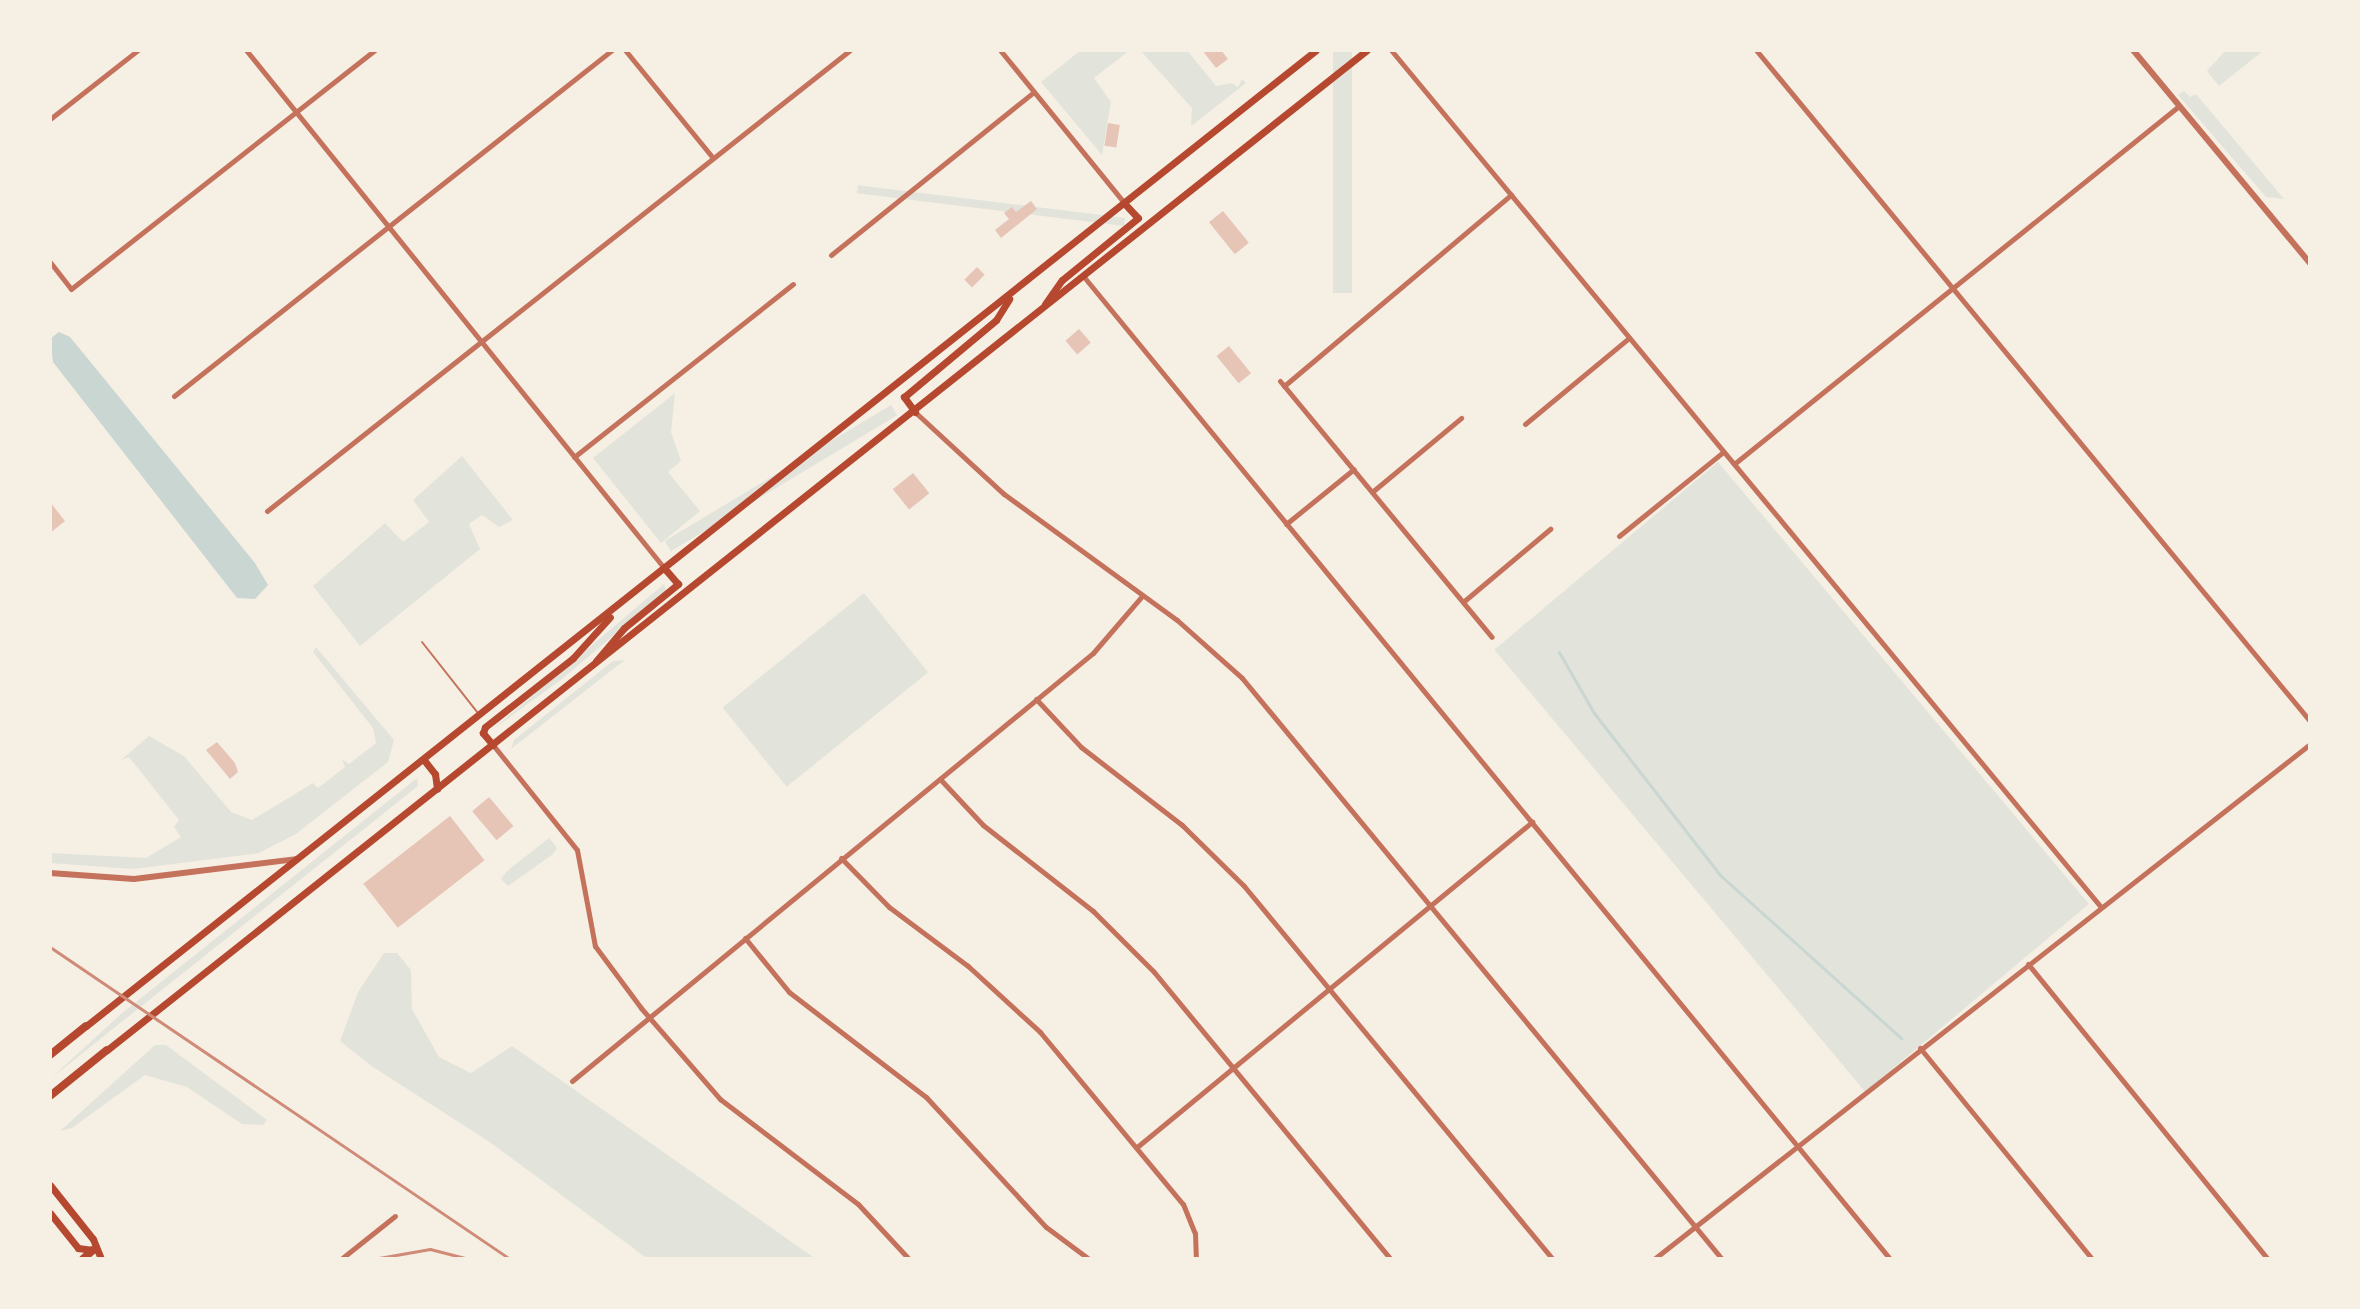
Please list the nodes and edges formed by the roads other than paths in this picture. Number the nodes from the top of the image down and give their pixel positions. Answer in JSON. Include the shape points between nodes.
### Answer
{"nodes":[{"id":1,"x":138,"y":50,"type":"edge"},
{"id":2,"x":246,"y":50,"type":"edge"},
{"id":3,"x":375,"y":50,"type":"edge"},
{"id":4,"x":612,"y":50,"type":"edge"},
{"id":5,"x":625,"y":50,"type":"edge"},
{"id":6,"x":850,"y":50,"type":"edge"},
{"id":7,"x":1000,"y":50,"type":"edge"},
{"id":8,"x":1316,"y":50,"type":"edge"},
{"id":9,"x":1367,"y":50,"type":"edge"},
{"id":10,"x":1391,"y":50,"type":"edge"},
{"id":11,"x":1756,"y":50,"type":"edge"},
{"id":12,"x":2133,"y":50,"type":"edge"},
{"id":13,"x":1034,"y":92,"type":"junction"},
{"id":14,"x":2179,"y":106,"type":"junction"},
{"id":15,"x":296,"y":112,"type":"junction"},
{"id":16,"x":50,"y":119,"type":"edge"},
{"id":17,"x":713,"y":158,"type":"junction"},
{"id":18,"x":1511,"y":195,"type":"junction"},
{"id":19,"x":1125,"y":204,"type":"junction"},
{"id":20,"x":389,"y":227,"type":"junction"},
{"id":21,"x":831,"y":255,"type":"dead end"},
{"id":22,"x":50,"y":262,"type":"edge"},
{"id":23,"x":2310,"y":263,"type":"edge"},
{"id":24,"x":1084,"y":277,"type":"junction"},
{"id":25,"x":793,"y":284,"type":"dead end"},
{"id":26,"x":1951,"y":288,"type":"junction"},
{"id":27,"x":1013,"y":293,"type":"junction"},
{"id":28,"x":1039,"y":312,"type":"junction"},
{"id":29,"x":1629,"y":338,"type":"junction"},
{"id":30,"x":482,"y":341,"type":"junction"},
{"id":31,"x":174,"y":396,"type":"dead end"},
{"id":32,"x":915,"y":412,"type":"junction"},
{"id":33,"x":1461,"y":418,"type":"dead end"},
{"id":34,"x":1525,"y":424,"type":"dead end"},
{"id":35,"x":1723,"y":452,"type":"junction"},
{"id":36,"x":574,"y":457,"type":"junction"},
{"id":37,"x":1733,"y":464,"type":"junction"},
{"id":38,"x":1354,"y":469,"type":"junction"},
{"id":39,"x":1372,"y":492,"type":"junction"},
{"id":40,"x":267,"y":511,"type":"dead end"},
{"id":41,"x":1286,"y":524,"type":"junction"},
{"id":42,"x":1550,"y":529,"type":"dead end"},
{"id":43,"x":1619,"y":536,"type":"dead end"},
{"id":44,"x":665,"y":569,"type":"junction"},
{"id":45,"x":1142,"y":596,"type":"junction"},
{"id":46,"x":1463,"y":602,"type":"junction"},
{"id":47,"x":615,"y":609,"type":"junction"},
{"id":48,"x":1492,"y":637,"type":"dead end"},
{"id":49,"x":422,"y":642,"type":"dead end"},
{"id":50,"x":593,"y":666,"type":"junction"},
{"id":51,"x":1036,"y":699,"type":"junction"},
{"id":52,"x":480,"y":716,"type":"junction"},
{"id":53,"x":2310,"y":721,"type":"edge"},
{"id":54,"x":2310,"y":744,"type":"edge"},
{"id":55,"x":493,"y":745,"type":"junction"},
{"id":56,"x":424,"y":760,"type":"junction"},
{"id":57,"x":940,"y":779,"type":"junction"},
{"id":58,"x":437,"y":789,"type":"junction"},
{"id":59,"x":1532,"y":822,"type":"junction"},
{"id":60,"x":299,"y":858,"type":"junction"},
{"id":61,"x":841,"y":858,"type":"junction"},
{"id":62,"x":50,"y":873,"type":"edge"},
{"id":63,"x":1431,"y":905,"type":"junction"},
{"id":64,"x":2101,"y":907,"type":"junction"},
{"id":65,"x":745,"y":938,"type":"junction"},
{"id":66,"x":2028,"y":964,"type":"junction"},
{"id":67,"x":1330,"y":988,"type":"junction"},
{"id":68,"x":649,"y":1017,"type":"junction"},
{"id":69,"x":86,"y":1026,"type":"joint"},
{"id":70,"x":1920,"y":1048,"type":"junction"},
{"id":71,"x":107,"y":1050,"type":"joint"},
{"id":72,"x":50,"y":1055,"type":"edge"},
{"id":73,"x":1233,"y":1067,"type":"junction"},
{"id":74,"x":572,"y":1081,"type":"dead end"},
{"id":75,"x":50,"y":1096,"type":"edge"},
{"id":76,"x":1797,"y":1143,"type":"junction"},
{"id":77,"x":1137,"y":1147,"type":"junction"},
{"id":78,"x":50,"y":1185,"type":"edge"},
{"id":79,"x":50,"y":1213,"type":"edge"},
{"id":80,"x":395,"y":1216,"type":"dead end"},
{"id":81,"x":1695,"y":1227,"type":"junction"},
{"id":82,"x":93,"y":1250,"type":"junction"},
{"id":83,"x":83,"y":1259,"type":"edge"},
{"id":84,"x":101,"y":1259,"type":"edge"},
{"id":85,"x":341,"y":1259,"type":"edge"},
{"id":86,"x":909,"y":1259,"type":"edge"},
{"id":87,"x":1089,"y":1259,"type":"edge"},
{"id":88,"x":1196,"y":1259,"type":"edge"},
{"id":89,"x":1391,"y":1259,"type":"edge"},
{"id":90,"x":1553,"y":1259,"type":"edge"},
{"id":91,"x":1654,"y":1259,"type":"edge"},
{"id":92,"x":1722,"y":1259,"type":"edge"},
{"id":93,"x":1890,"y":1259,"type":"edge"},
{"id":94,"x":2092,"y":1259,"type":"edge"},
{"id":95,"x":2268,"y":1259,"type":"edge"}],
"edges":[{"from":1,"to":16,"type":"street"},
{"from":2,"to":15,"type":"street"},
{"from":3,"to":15,"type":"street"},
{"from":4,"to":20,"type":"street"},
{"from":5,"to":17,"type":"street"},
{"from":6,"to":17,"type":"street"},
{"from":7,"to":13,"type":"street"},
{"from":8,"to":19,"type":"main road"},
{"from":9,"to":24,"type":"main road"},
{"from":10,"to":18,"type":"street"},
{"from":11,"to":26,"type":"street"},
{"from":12,"to":14,"type":"street"},
{"from":13,"to":19,"type":"street"},
{"from":13,"to":21,"type":"street"},
{"from":14,"to":23,"type":"street"},
{"from":14,"to":26,"type":"street"},
{"from":15,"to":20,"type":"street"},
{"from":15,"to":22,"type":"street","via":[[71,289]]},
{"from":17,"to":30,"type":"street"},
{"from":18,"to":29,"type":"street"},
{"from":18,"to":38,"type":"street","via":[[1282,383]]},
{"from":19,"to":27,"type":"main road"},
{"from":19,"to":28,"type":"main road","via":[[1138,218],[1062,280]]},
{"from":20,"to":30,"type":"street"},
{"from":20,"to":31,"type":"street"},
{"from":24,"to":28,"type":"main road"},
{"from":24,"to":41,"type":"street"},
{"from":25,"to":36,"type":"street"},
{"from":26,"to":37,"type":"street"},
{"from":26,"to":53,"type":"street"},
{"from":27,"to":32,"type":"main road","via":[[996,320],[904,397]]},
{"from":27,"to":44,"type":"main road"},
{"from":28,"to":32,"type":"main road"},
{"from":29,"to":34,"type":"street"},
{"from":29,"to":35,"type":"street"},
{"from":30,"to":36,"type":"street"},
{"from":30,"to":40,"type":"street"},
{"from":32,"to":45,"type":"street","via":[[1004,494]]},
{"from":32,"to":50,"type":"main road"},
{"from":33,"to":39,"type":"street"},
{"from":35,"to":37,"type":"street"},
{"from":35,"to":43,"type":"street"},
{"from":36,"to":44,"type":"street"},
{"from":37,"to":64,"type":"street"},
{"from":38,"to":39,"type":"street"},
{"from":38,"to":41,"type":"street"},
{"from":39,"to":46,"type":"street"},
{"from":41,"to":59,"type":"street"},
{"from":42,"to":46,"type":"street"},
{"from":44,"to":47,"type":"main road"},
{"from":44,"to":50,"type":"main road","via":[[678,584],[624,628]]},
{"from":45,"to":51,"type":"street","via":[[1108,638]]},
{"from":45,"to":63,"type":"street","via":[[1242,678]]},
{"from":46,"to":48,"type":"street"},
{"from":47,"to":52,"type":"main road"},
{"from":47,"to":55,"type":"main road","via":[[573,658],[485,727],[483,733]]},
{"from":49,"to":52,"type":"lane"},
{"from":50,"to":55,"type":"main road"},
{"from":51,"to":57,"type":"street"},
{"from":51,"to":67,"type":"street","via":[[1081,747],[1216,858]]},
{"from":52,"to":56,"type":"main road"},
{"from":54,"to":64,"type":"street"},
{"from":55,"to":58,"type":"main road"},
{"from":55,"to":68,"type":"street","via":[[577,850],[595,946]]},
{"from":56,"to":58,"type":"main road","via":[[435,774]]},
{"from":56,"to":60,"type":"main road"},
{"from":57,"to":61,"type":"street"},
{"from":57,"to":73,"type":"street","via":[[983,825],[1121,937]]},
{"from":58,"to":71,"type":"main road"},
{"from":59,"to":63,"type":"street"},
{"from":59,"to":76,"type":"street"},
{"from":60,"to":62,"type":"street","via":[[134,879]]},
{"from":60,"to":69,"type":"main road"},
{"from":61,"to":65,"type":"street"},
{"from":61,"to":77,"type":"street","via":[[889,907],[1024,1016]]},
{"from":63,"to":67,"type":"street"},
{"from":63,"to":81,"type":"street"},
{"from":64,"to":66,"type":"street"},
{"from":65,"to":68,"type":"street"},
{"from":65,"to":87,"type":"street","via":[[795,997],[926,1097],[1046,1227]]},
{"from":66,"to":70,"type":"street"},
{"from":66,"to":95,"type":"street"},
{"from":67,"to":73,"type":"street"},
{"from":67,"to":90,"type":"street"},
{"from":68,"to":74,"type":"street"},
{"from":68,"to":86,"type":"street","via":[[720,1099],[858,1204]]},
{"from":69,"to":72,"type":"highway"},
{"from":70,"to":76,"type":"street"},
{"from":70,"to":94,"type":"street"},
{"from":71,"to":75,"type":"highway"},
{"from":73,"to":77,"type":"street"},
{"from":73,"to":89,"type":"street"},
{"from":76,"to":81,"type":"street"},
{"from":76,"to":93,"type":"street"},
{"from":77,"to":88,"type":"street","via":[[1188,1212]]},
{"from":78,"to":82,"type":"main road","via":[[93,1239]]},
{"from":79,"to":82,"type":"main road","via":[[78,1248]]},
{"from":80,"to":85,"type":"street"},
{"from":81,"to":91,"type":"street"},
{"from":81,"to":92,"type":"street"},
{"from":82,"to":83,"type":"highway"},
{"from":82,"to":84,"type":"main road"}]}
